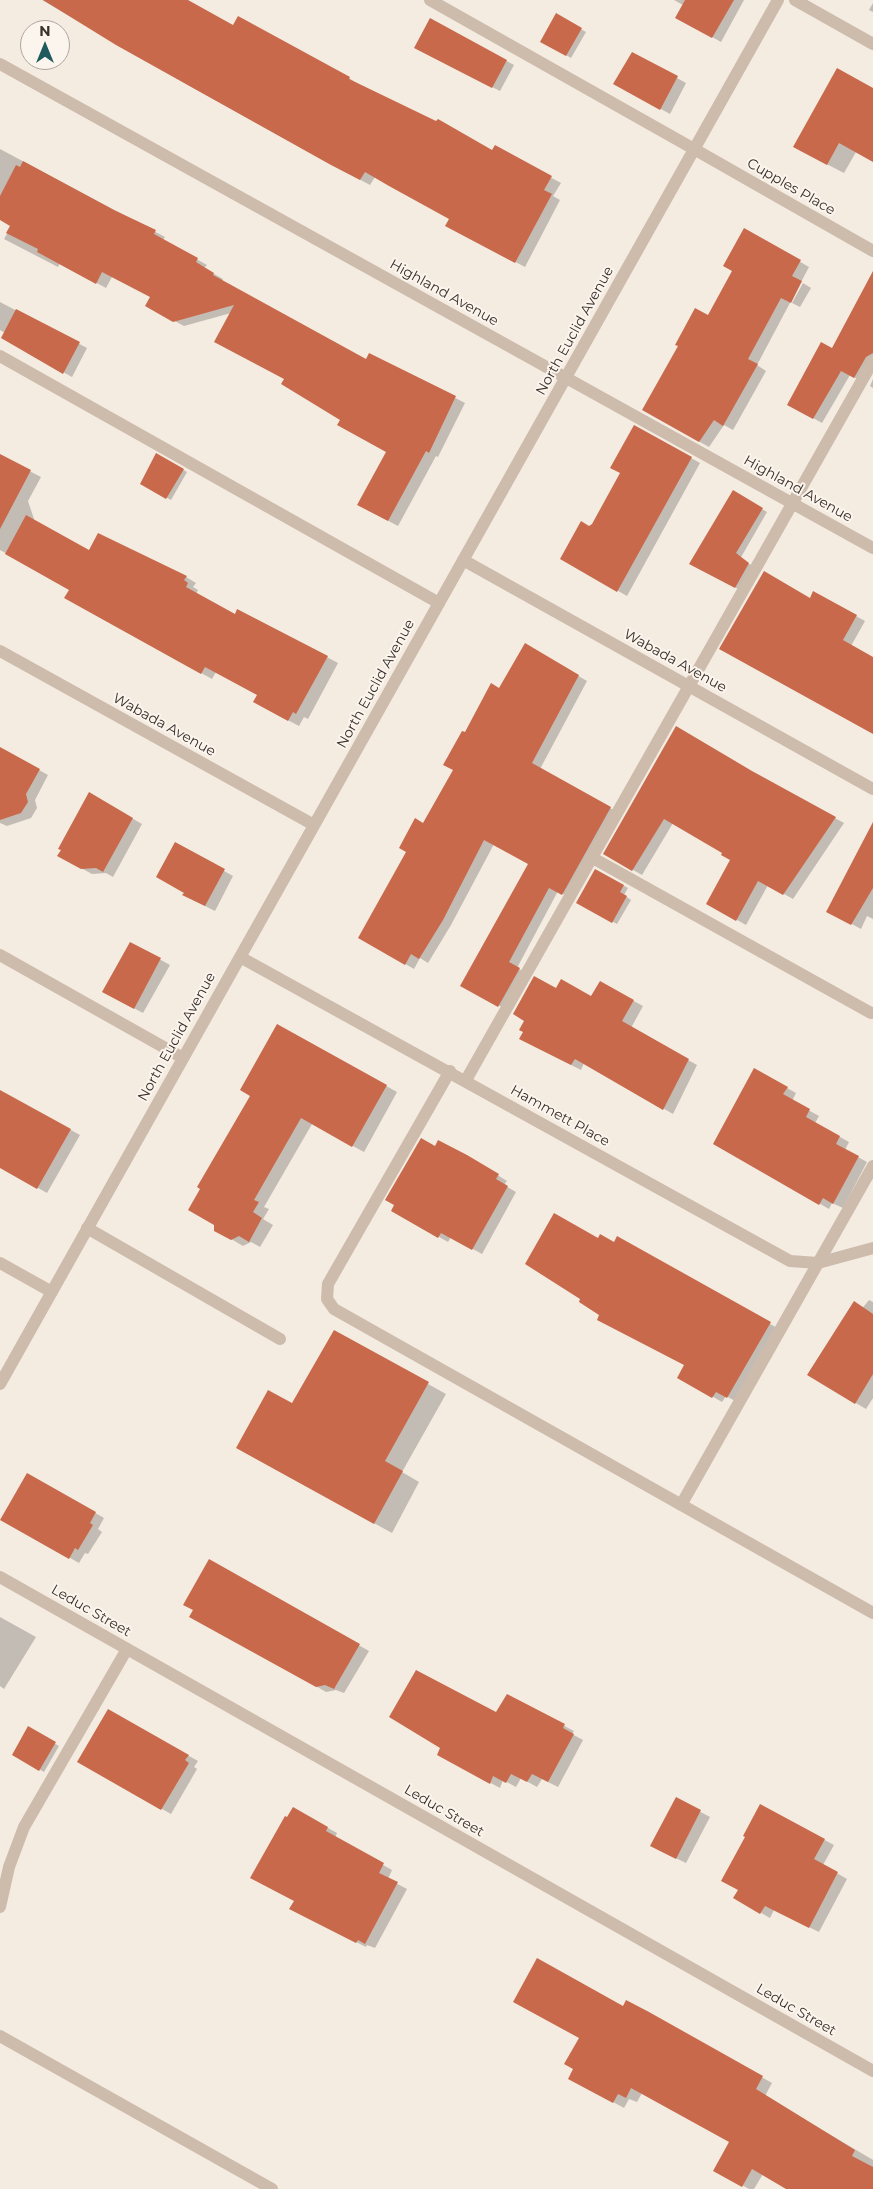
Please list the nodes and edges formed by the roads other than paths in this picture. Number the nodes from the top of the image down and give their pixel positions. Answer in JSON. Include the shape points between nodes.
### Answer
{"nodes":[{"id":1,"x":430,"y":0,"type":"edge"},
{"id":2,"x":778,"y":0,"type":"edge"},
{"id":3,"x":795,"y":0,"type":"edge"},
{"id":4,"x":873,"y":44,"type":"edge"},
{"id":5,"x":0,"y":64,"type":"edge"},
{"id":6,"x":694,"y":149,"type":"junction"},
{"id":7,"x":873,"y":251,"type":"edge"},
{"id":8,"x":0,"y":356,"type":"edge"},
{"id":9,"x":873,"y":361,"type":"edge"},
{"id":10,"x":566,"y":378,"type":"junction"},
{"id":11,"x":792,"y":504,"type":"junction"},
{"id":12,"x":873,"y":548,"type":"edge"},
{"id":13,"x":463,"y":560,"type":"junction"},
{"id":14,"x":439,"y":603,"type":"junction"},
{"id":15,"x":0,"y":650,"type":"edge"},
{"id":16,"x":690,"y":687,"type":"junction"},
{"id":17,"x":873,"y":789,"type":"edge"},
{"id":18,"x":314,"y":825,"type":"junction"},
{"id":19,"x":591,"y":857,"type":"junction"},
{"id":20,"x":0,"y":955,"type":"edge"},
{"id":21,"x":240,"y":957,"type":"junction"},
{"id":22,"x":871,"y":1013,"type":"dead end"},
{"id":23,"x":183,"y":1058,"type":"junction"},
{"id":24,"x":450,"y":1071,"type":"junction"},
{"id":25,"x":466,"y":1080,"type":"junction"},
{"id":26,"x":873,"y":1166,"type":"edge"},
{"id":27,"x":87,"y":1228,"type":"junction"},
{"id":28,"x":873,"y":1248,"type":"edge"},
{"id":29,"x":0,"y":1263,"type":"edge"},
{"id":30,"x":818,"y":1263,"type":"junction"},
{"id":31,"x":52,"y":1292,"type":"junction"},
{"id":32,"x":280,"y":1339,"type":"dead end"},
{"id":33,"x":0,"y":1384,"type":"edge"},
{"id":34,"x":681,"y":1505,"type":"junction"},
{"id":35,"x":0,"y":1577,"type":"edge"},
{"id":36,"x":873,"y":1613,"type":"edge"},
{"id":37,"x":127,"y":1649,"type":"junction"},
{"id":38,"x":0,"y":1907,"type":"edge"},
{"id":39,"x":0,"y":2036,"type":"edge"},
{"id":40,"x":873,"y":2071,"type":"edge"},
{"id":41,"x":272,"y":2189,"type":"edge"}],
"edges":[{"from":1,"to":6,"type":"street","name":"Cupples Place"},
{"from":2,"to":6,"type":"street","name":"North Euclid Avenue"},
{"from":3,"to":4,"type":"street"},
{"from":5,"to":10,"type":"street","name":"Highland Avenue"},
{"from":6,"to":7,"type":"street","name":"Cupples Place"},
{"from":6,"to":10,"type":"street","name":"North Euclid Avenue"},
{"from":8,"to":14,"type":"street"},
{"from":9,"to":11,"type":"street"},
{"from":10,"to":11,"type":"street","name":"Highland Avenue"},
{"from":10,"to":13,"type":"street","name":"North Euclid Avenue"},
{"from":11,"to":12,"type":"street","name":"Highland Avenue"},
{"from":11,"to":16,"type":"street"},
{"from":13,"to":14,"type":"street","name":"North Euclid Avenue"},
{"from":13,"to":16,"type":"street","name":"Wabada Avenue"},
{"from":14,"to":18,"type":"street","name":"North Euclid Avenue"},
{"from":15,"to":18,"type":"street","name":"Wabada Avenue"},
{"from":16,"to":17,"type":"street","name":"Wabada Avenue"},
{"from":16,"to":19,"type":"street"},
{"from":18,"to":21,"type":"street","name":"North Euclid Avenue"},
{"from":19,"to":22,"type":"street"},
{"from":19,"to":25,"type":"street"},
{"from":20,"to":23,"type":"street"},
{"from":21,"to":23,"type":"street","name":"North Euclid Avenue"},
{"from":21,"to":24,"type":"street","name":"Hammett Place"},
{"from":23,"to":27,"type":"street","name":"North Euclid Avenue"},
{"from":24,"to":25,"type":"street","name":"Hammett Place"},
{"from":24,"to":34,"type":"street","via":[[328,1284],[327,1299],[334,1310]]},
{"from":25,"to":30,"type":"street","name":"Hammett Place","via":[[790,1261]]},
{"from":26,"to":30,"type":"street"},
{"from":27,"to":31,"type":"street","name":"North Euclid Avenue"},
{"from":27,"to":32,"type":"street"},
{"from":28,"to":30,"type":"street","name":"Hammett Place"},
{"from":29,"to":31,"type":"street"},
{"from":30,"to":34,"type":"street"},
{"from":31,"to":33,"type":"street","name":"North Euclid Avenue"},
{"from":34,"to":36,"type":"street"},
{"from":35,"to":37,"type":"street","name":"Leduc Street"},
{"from":37,"to":38,"type":"street","via":[[24,1827],[9,1867]]},
{"from":37,"to":40,"type":"street","name":"Leduc Street"},
{"from":39,"to":41,"type":"street"}]}
